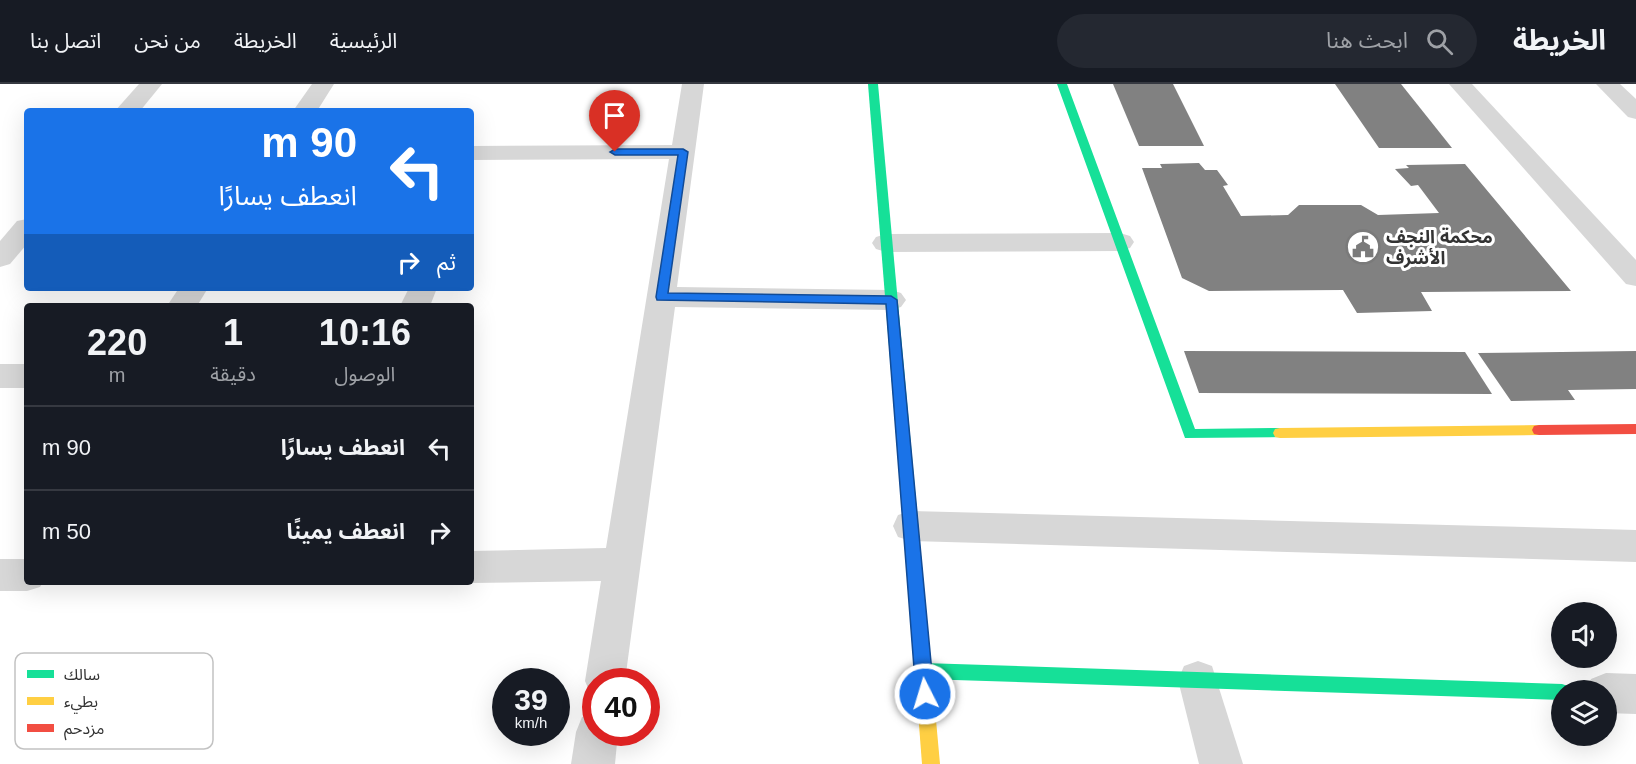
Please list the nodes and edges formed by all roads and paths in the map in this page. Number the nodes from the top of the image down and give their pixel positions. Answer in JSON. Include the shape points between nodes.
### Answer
{"nodes":[{"id":1,"x":151,"y":84,"type":"edge"},
{"id":2,"x":323,"y":84,"type":"edge"},
{"id":3,"x":693,"y":84,"type":"edge"},
{"id":4,"x":873,"y":84,"type":"edge"},
{"id":5,"x":1062,"y":84,"type":"edge"},
{"id":6,"x":1460,"y":84,"type":"edge"},
{"id":7,"x":1607,"y":84,"type":"edge"},
{"id":8,"x":130,"y":108,"type":"edge"},
{"id":9,"x":307,"y":108,"type":"edge"},
{"id":10,"x":1636,"y":112,"type":"edge"},
{"id":11,"x":683,"y":152,"type":"junction"},
{"id":12,"x":474,"y":158,"type":"edge"},
{"id":13,"x":24,"y":230,"type":"edge"},
{"id":14,"x":1120,"y":242,"type":"junction"},
{"id":15,"x":886,"y":243,"type":"junction"},
{"id":16,"x":2,"y":253,"type":"edge"},
{"id":17,"x":1636,"y":277,"type":"edge"},
{"id":18,"x":662,"y":297,"type":"junction"},
{"id":19,"x":891,"y":300,"type":"junction"},
{"id":20,"x":0,"y":376,"type":"edge"},
{"id":21,"x":24,"y":376,"type":"edge"},
{"id":22,"x":1636,"y":429,"type":"edge"},
{"id":23,"x":911,"y":526,"type":"junction"},
{"id":24,"x":1636,"y":546,"type":"edge"},
{"id":25,"x":622,"y":564,"type":"junction"},
{"id":26,"x":474,"y":567,"type":"edge"},
{"id":27,"x":0,"y":575,"type":"edge"},
{"id":28,"x":24,"y":575,"type":"edge"},
{"id":29,"x":607,"y":668,"type":"edge"},
{"id":30,"x":923,"y":671,"type":"junction"},
{"id":31,"x":1198,"y":680,"type":"junction"},
{"id":32,"x":1551,"y":692,"type":"edge"},
{"id":33,"x":1617,"y":693,"type":"edge"},
{"id":34,"x":1636,"y":694,"type":"edge"},
{"id":35,"x":595,"y":746,"type":"edge"},
{"id":36,"x":593,"y":764,"type":"edge"},
{"id":37,"x":931,"y":764,"type":"edge"},
{"id":38,"x":1221,"y":764,"type":"edge"}],
"edges":[{"from":1,"to":8,"type":"street"},
{"from":2,"to":9,"type":"street"},
{"from":3,"to":11,"type":"street"},
{"from":4,"to":15,"type":"street"},
{"from":5,"to":14,"type":"street"},
{"from":6,"to":17,"type":"street"},
{"from":7,"to":10,"type":"street"},
{"from":11,"to":12,"type":"street"},
{"from":11,"to":18,"type":"street"},
{"from":13,"to":16,"type":"street"},
{"from":14,"to":15,"type":"street"},
{"from":14,"to":22,"type":"street","via":[[1190,434]]},
{"from":15,"to":19,"type":"street"},
{"from":18,"to":19,"type":"street"},
{"from":18,"to":25,"type":"street"},
{"from":19,"to":23,"type":"street"},
{"from":20,"to":21,"type":"street"},
{"from":23,"to":24,"type":"street"},
{"from":23,"to":30,"type":"street"},
{"from":25,"to":26,"type":"street"},
{"from":25,"to":29,"type":"street"},
{"from":27,"to":28,"type":"street"},
{"from":30,"to":31,"type":"street"},
{"from":30,"to":37,"type":"street"},
{"from":31,"to":32,"type":"street"},
{"from":31,"to":38,"type":"street"},
{"from":33,"to":34,"type":"street"},
{"from":35,"to":36,"type":"street"}]}
